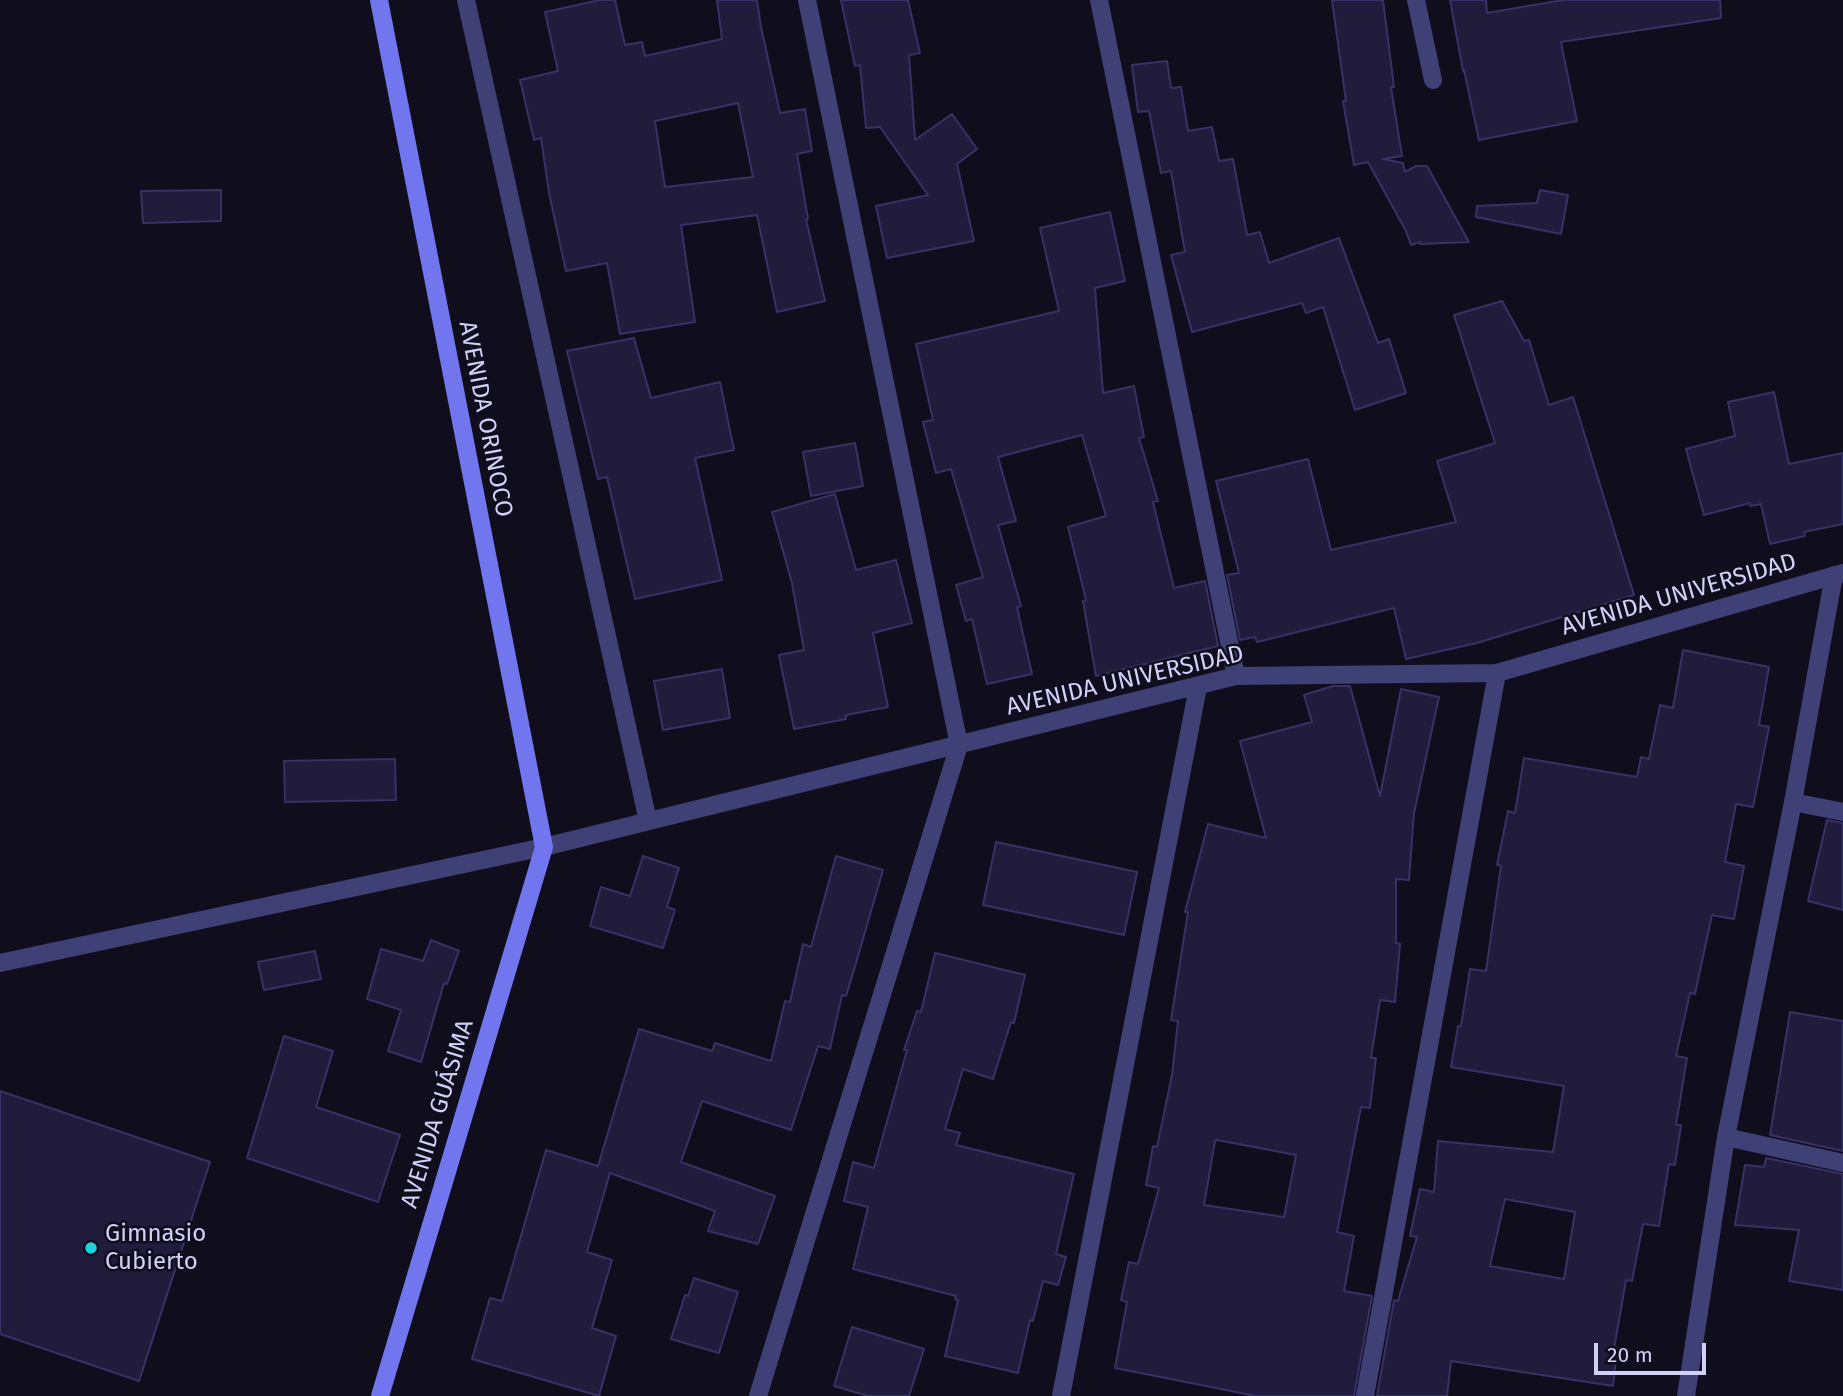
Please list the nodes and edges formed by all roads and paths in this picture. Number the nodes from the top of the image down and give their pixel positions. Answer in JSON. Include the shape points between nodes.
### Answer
{"nodes":[{"id":1,"x":379,"y":0,"type":"edge"},
{"id":2,"x":466,"y":0,"type":"edge"},
{"id":3,"x":807,"y":0,"type":"edge"},
{"id":4,"x":1099,"y":0,"type":"edge"},
{"id":5,"x":1416,"y":0,"type":"edge"},
{"id":6,"x":1433,"y":80,"type":"dead end"},
{"id":7,"x":1839,"y":574,"type":"edge"},
{"id":8,"x":1497,"y":673,"type":"junction"},
{"id":9,"x":1236,"y":676,"type":"junction"},
{"id":10,"x":1198,"y":687,"type":"junction"},
{"id":11,"x":959,"y":745,"type":"junction"},
{"id":12,"x":1793,"y":802,"type":"junction"},
{"id":13,"x":1843,"y":812,"type":"edge"},
{"id":14,"x":648,"y":821,"type":"junction"},
{"id":15,"x":544,"y":846,"type":"junction"},
{"id":16,"x":0,"y":963,"type":"edge"},
{"id":17,"x":1726,"y":1138,"type":"junction"},
{"id":18,"x":1843,"y":1163,"type":"edge"},
{"id":19,"x":380,"y":1396,"type":"edge"},
{"id":20,"x":758,"y":1396,"type":"edge"},
{"id":21,"x":1061,"y":1396,"type":"edge"},
{"id":22,"x":1365,"y":1396,"type":"edge"},
{"id":23,"x":1686,"y":1396,"type":"edge"}],
"edges":[{"from":1,"to":15,"type":"main road","name":"AVENIDA ORINOCO"},
{"from":2,"to":14,"type":"street"},
{"from":3,"to":11,"type":"street"},
{"from":4,"to":9,"type":"street"},
{"from":5,"to":6,"type":"street"},
{"from":7,"to":8,"type":"street","name":"AVENIDA UNIVERSIDAD"},
{"from":7,"to":12,"type":"street"},
{"from":8,"to":9,"type":"street","name":"AVENIDA UNIVERSIDAD"},
{"from":8,"to":22,"type":"street"},
{"from":9,"to":10,"type":"street","name":"AVENIDA UNIVERSIDAD"},
{"from":10,"to":11,"type":"street","name":"AVENIDA UNIVERSIDAD"},
{"from":10,"to":21,"type":"street"},
{"from":11,"to":14,"type":"street","name":"AVENIDA UNIVERSIDAD"},
{"from":11,"to":20,"type":"street"},
{"from":12,"to":13,"type":"street"},
{"from":12,"to":17,"type":"street"},
{"from":14,"to":15,"type":"street","name":"AVENIDA UNIVERSIDAD"},
{"from":15,"to":16,"type":"street","name":"AVENIDA UNIVERSIDAD"},
{"from":15,"to":19,"type":"main road","name":"AVENIDA GUÁSIMA"},
{"from":17,"to":18,"type":"street"},
{"from":17,"to":23,"type":"street"}]}
